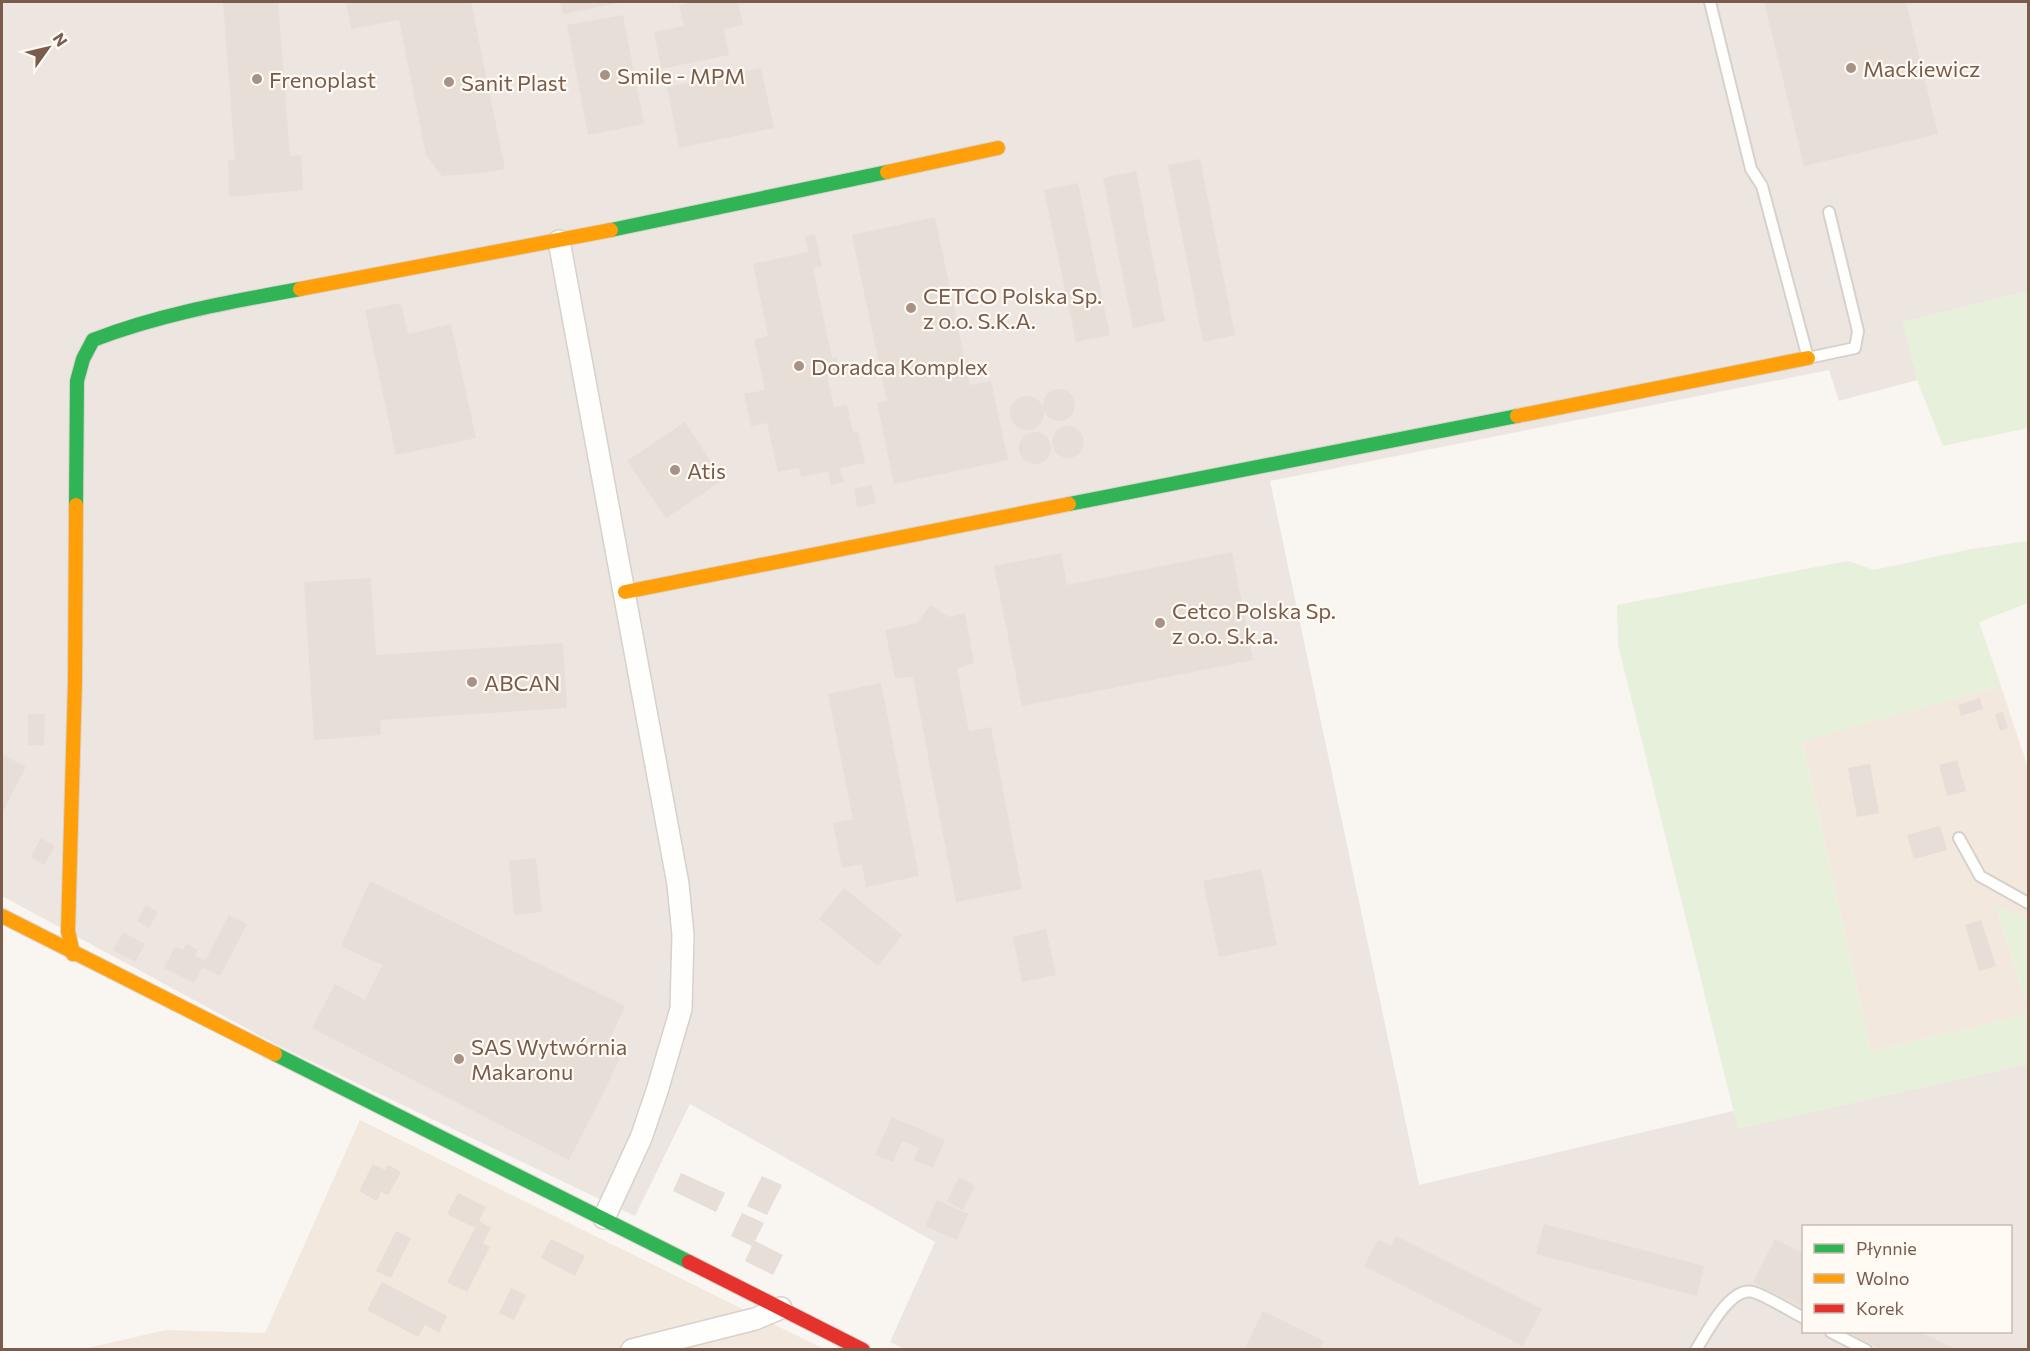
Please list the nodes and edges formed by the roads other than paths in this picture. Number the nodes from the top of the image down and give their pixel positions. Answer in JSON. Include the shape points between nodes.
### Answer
{"nodes":[{"id":1,"x":1710,"y":2,"type":"edge"},
{"id":2,"x":998,"y":148,"type":"dead end"},
{"id":3,"x":1829,"y":212,"type":"dead end"},
{"id":4,"x":559,"y":241,"type":"junction"},
{"id":5,"x":1808,"y":358,"type":"junction"},
{"id":6,"x":625,"y":592,"type":"junction"},
{"id":7,"x":1959,"y":838,"type":"dead end"},
{"id":8,"x":2028,"y":903,"type":"edge"},
{"id":9,"x":2,"y":916,"type":"edge"},
{"id":10,"x":73,"y":954,"type":"junction"},
{"id":11,"x":604,"y":1218,"type":"junction"},
{"id":12,"x":782,"y":1308,"type":"junction"},
{"id":13,"x":1802,"y":1317,"type":"edge"},
{"id":14,"x":1833,"y":1333,"type":"edge"},
{"id":15,"x":632,"y":1350,"type":"edge"},
{"id":16,"x":863,"y":1350,"type":"edge"},
{"id":17,"x":1696,"y":1350,"type":"edge"},
{"id":18,"x":1866,"y":1350,"type":"edge"}],
"edges":[{"from":1,"to":5,"type":"lane","via":[[1751,168],[1762,186]]},
{"from":2,"to":4,"type":"street"},
{"from":3,"to":5,"type":"lane","via":[[1858,331],[1855,348]]},
{"from":4,"to":6,"type":"street"},
{"from":4,"to":10,"type":"street","via":[[201,307],[93,340],[77,381],[68,931]]},
{"from":5,"to":6,"type":"street"},
{"from":6,"to":11,"type":"street","via":[[678,884],[683,946],[681,1009],[641,1138]]},
{"from":7,"to":8,"type":"lane","via":[[1980,876]]},
{"from":9,"to":10,"type":"street"},
{"from":10,"to":11,"type":"street"},
{"from":11,"to":12,"type":"street"},
{"from":12,"to":15,"type":"street","via":[[755,1319]]},
{"from":12,"to":16,"type":"street"},
{"from":13,"to":17,"type":"lane","via":[[1751,1291],[1740,1294],[1720,1310]]},
{"from":14,"to":18,"type":"lane"}]}
